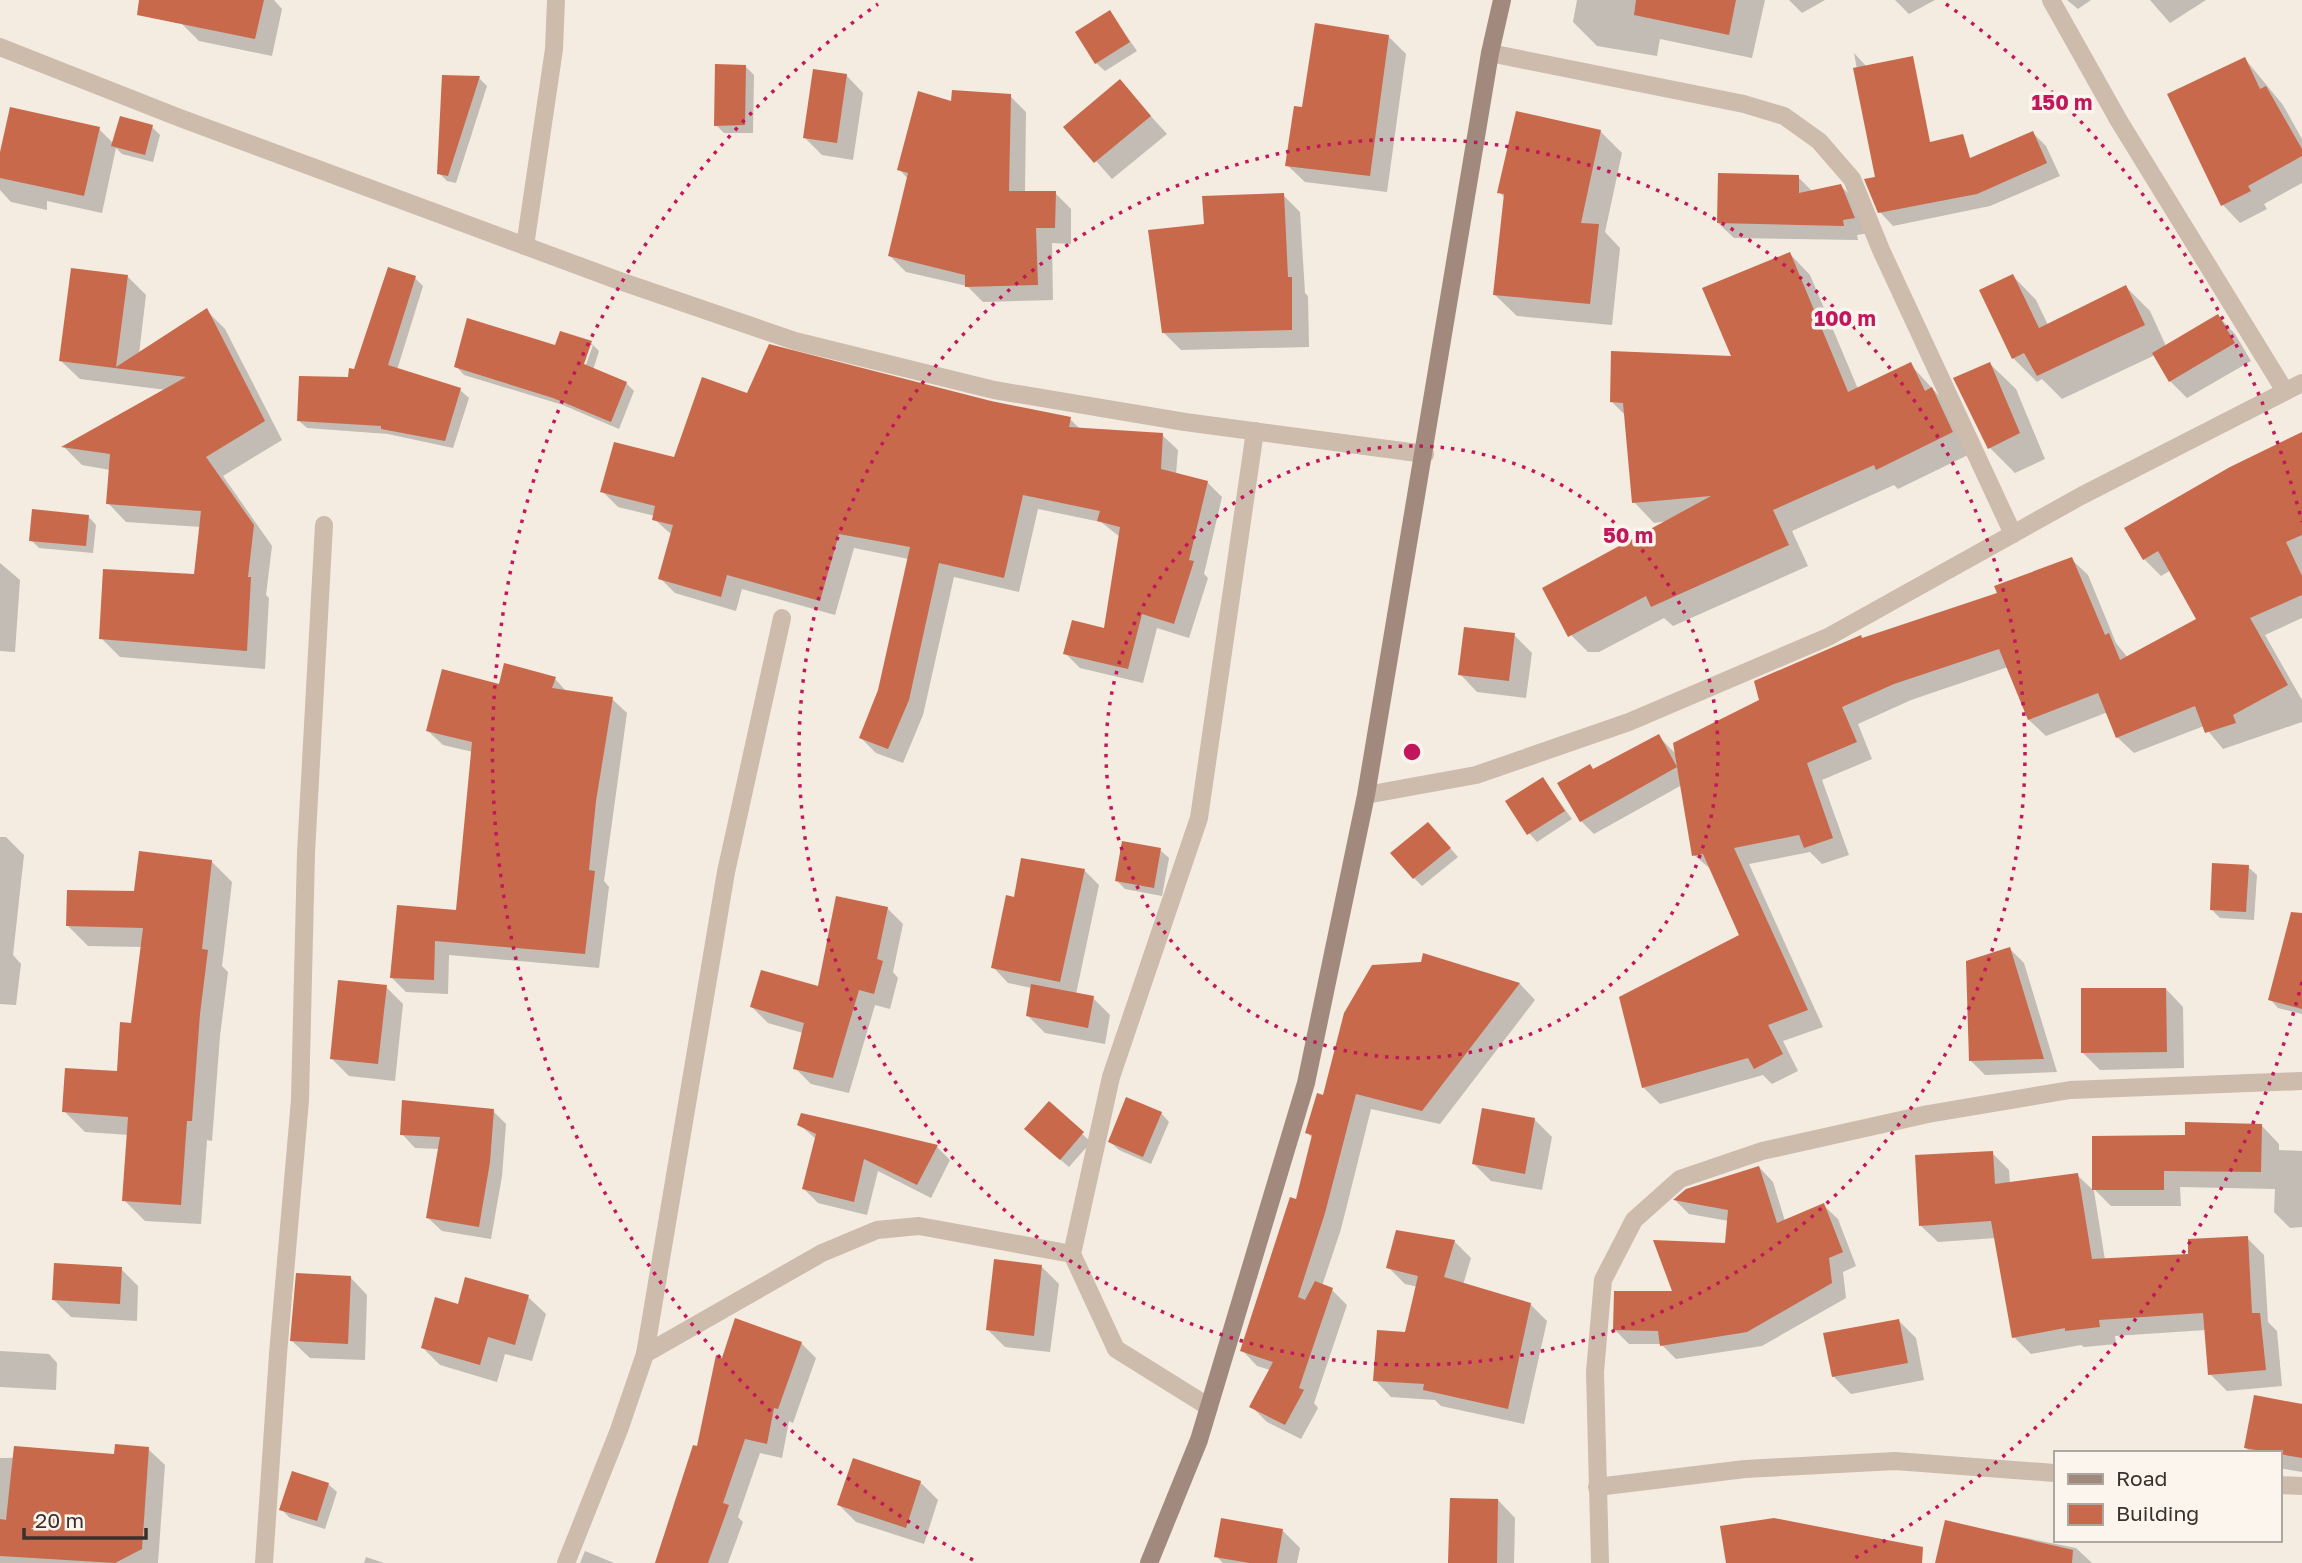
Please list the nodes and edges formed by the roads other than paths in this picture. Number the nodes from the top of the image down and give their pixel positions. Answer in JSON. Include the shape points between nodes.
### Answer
{"nodes":[{"id":1,"x":556,"y":0,"type":"edge"},
{"id":2,"x":1502,"y":0,"type":"edge"},
{"id":3,"x":2052,"y":0,"type":"edge"},
{"id":4,"x":0,"y":47,"type":"edge"},
{"id":5,"x":1490,"y":53,"type":"junction"},
{"id":6,"x":525,"y":246,"type":"junction"},
{"id":7,"x":2302,"y":383,"type":"edge"},
{"id":8,"x":2285,"y":391,"type":"junction"},
{"id":9,"x":1255,"y":431,"type":"junction"},
{"id":10,"x":1425,"y":454,"type":"junction"},
{"id":11,"x":324,"y":525,"type":"dead end"},
{"id":12,"x":2013,"y":534,"type":"junction"},
{"id":13,"x":782,"y":618,"type":"dead end"},
{"id":14,"x":1366,"y":795,"type":"junction"},
{"id":15,"x":2302,"y":1081,"type":"edge"},
{"id":16,"x":1072,"y":1254,"type":"junction"},
{"id":17,"x":645,"y":1354,"type":"junction"},
{"id":18,"x":1209,"y":1407,"type":"junction"},
{"id":19,"x":2054,"y":1473,"type":"edge"},
{"id":20,"x":2281,"y":1485,"type":"edge"},
{"id":21,"x":2302,"y":1486,"type":"edge"},
{"id":22,"x":1597,"y":1487,"type":"junction"},
{"id":23,"x":264,"y":1563,"type":"edge"},
{"id":24,"x":566,"y":1563,"type":"edge"},
{"id":25,"x":1149,"y":1563,"type":"edge"},
{"id":26,"x":1600,"y":1563,"type":"edge"}],
"edges":[{"from":1,"to":6,"type":"street","via":[[554,50]]},
{"from":2,"to":5,"type":"main road"},
{"from":3,"to":8,"type":"street","via":[[2119,121]]},
{"from":4,"to":6,"type":"street"},
{"from":5,"to":10,"type":"main road"},
{"from":5,"to":12,"type":"street","via":[[1744,104],[1784,116],[1819,141],[1852,179],[1891,274]]},
{"from":6,"to":9,"type":"street","via":[[795,341],[994,390]]},
{"from":7,"to":8,"type":"street"},
{"from":8,"to":12,"type":"street"},
{"from":9,"to":10,"type":"street"},
{"from":9,"to":16,"type":"street","via":[[1199,818],[1111,1077]]},
{"from":10,"to":14,"type":"main road"},
{"from":11,"to":23,"type":"street","via":[[306,853],[300,1100]]},
{"from":12,"to":14,"type":"street","via":[[1828,637],[1629,722],[1475,775]]},
{"from":13,"to":17,"type":"street","via":[[726,872]]},
{"from":14,"to":18,"type":"main road","via":[[1306,1083]]},
{"from":15,"to":22,"type":"street","via":[[2070,1090],[1928,1114],[1762,1151],[1680,1179],[1634,1220],[1603,1280],[1595,1372]]},
{"from":16,"to":17,"type":"street","via":[[919,1226],[877,1230],[821,1253]]},
{"from":16,"to":18,"type":"street","via":[[1116,1349]]},
{"from":17,"to":24,"type":"street"},
{"from":18,"to":25,"type":"main road"},
{"from":19,"to":22,"type":"street","via":[[1895,1461],[1745,1469]]},
{"from":20,"to":21,"type":"street"},
{"from":22,"to":26,"type":"street"}]}
